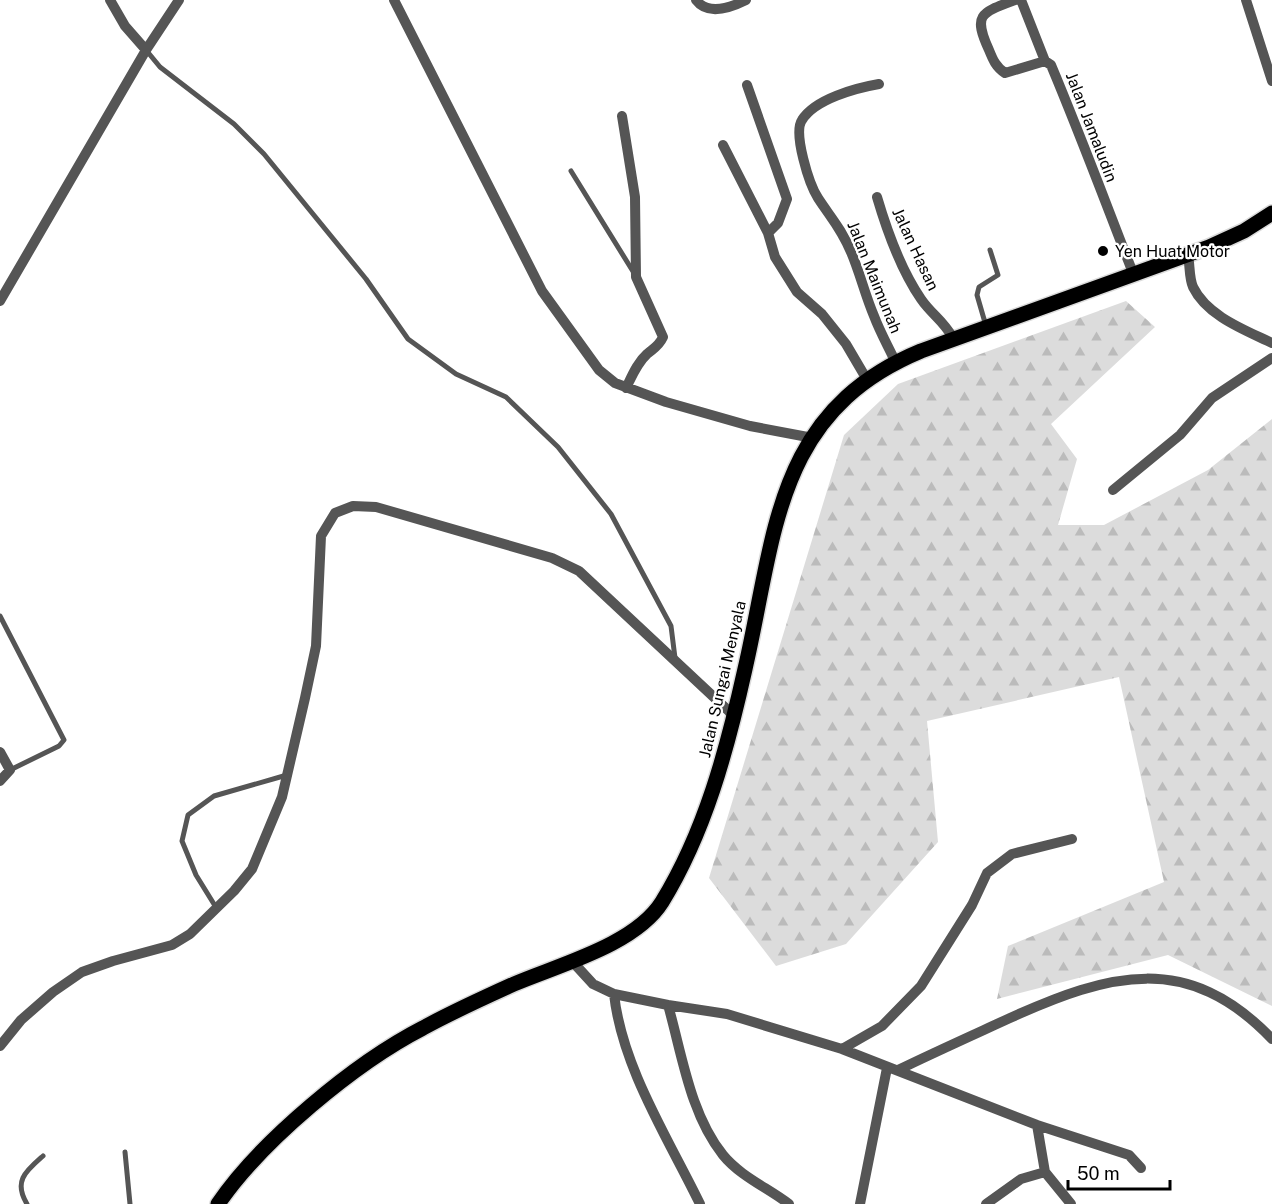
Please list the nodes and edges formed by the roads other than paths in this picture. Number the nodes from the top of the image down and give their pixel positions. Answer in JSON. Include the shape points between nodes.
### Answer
{"nodes":[{"id":1,"x":110,"y":0,"type":"edge"},
{"id":2,"x":179,"y":0,"type":"edge"},
{"id":3,"x":394,"y":0,"type":"edge"},
{"id":4,"x":696,"y":0,"type":"edge"},
{"id":5,"x":746,"y":0,"type":"edge"},
{"id":6,"x":1015,"y":0,"type":"edge"},
{"id":7,"x":1022,"y":0,"type":"edge"},
{"id":8,"x":1246,"y":0,"type":"edge"},
{"id":9,"x":146,"y":50,"type":"junction"},
{"id":10,"x":1045,"y":61,"type":"junction"},
{"id":11,"x":1272,"y":81,"type":"edge"},
{"id":12,"x":879,"y":84,"type":"dead end"},
{"id":13,"x":747,"y":85,"type":"dead end"},
{"id":14,"x":622,"y":116,"type":"dead end"},
{"id":15,"x":723,"y":145,"type":"dead end"},
{"id":16,"x":571,"y":171,"type":"dead end"},
{"id":17,"x":877,"y":197,"type":"dead end"},
{"id":18,"x":1272,"y":213,"type":"edge"},
{"id":19,"x":768,"y":232,"type":"junction"},
{"id":20,"x":990,"y":250,"type":"dead end"},
{"id":21,"x":1188,"y":255,"type":"junction"},
{"id":22,"x":1133,"y":273,"type":"junction"},
{"id":23,"x":636,"y":277,"type":"junction"},
{"id":24,"x":0,"y":301,"type":"edge"},
{"id":25,"x":986,"y":328,"type":"junction"},
{"id":26,"x":953,"y":338,"type":"junction"},
{"id":27,"x":1272,"y":343,"type":"edge"},
{"id":28,"x":1272,"y":358,"type":"edge"},
{"id":29,"x":895,"y":362,"type":"junction"},
{"id":30,"x":866,"y":378,"type":"junction"},
{"id":31,"x":626,"y":388,"type":"junction"},
{"id":32,"x":813,"y":438,"type":"junction"},
{"id":33,"x":1113,"y":490,"type":"dead end"},
{"id":34,"x":0,"y":616,"type":"edge"},
{"id":35,"x":675,"y":660,"type":"junction"},
{"id":36,"x":733,"y":715,"type":"junction"},
{"id":37,"x":0,"y":752,"type":"edge"},
{"id":38,"x":10,"y":770,"type":"junction"},
{"id":39,"x":287,"y":775,"type":"junction"},
{"id":40,"x":0,"y":781,"type":"edge"},
{"id":41,"x":1072,"y":839,"type":"dead end"},
{"id":42,"x":217,"y":909,"type":"junction"},
{"id":43,"x":571,"y":960,"type":"junction"},
{"id":44,"x":614,"y":994,"type":"junction"},
{"id":45,"x":668,"y":1005,"type":"junction"},
{"id":46,"x":1272,"y":1039,"type":"edge"},
{"id":47,"x":0,"y":1045,"type":"edge"},
{"id":48,"x":842,"y":1049,"type":"junction"},
{"id":49,"x":893,"y":1069,"type":"junction"},
{"id":50,"x":1037,"y":1125,"type":"junction"},
{"id":51,"x":125,"y":1152,"type":"dead end"},
{"id":52,"x":43,"y":1156,"type":"dead end"},
{"id":53,"x":1141,"y":1168,"type":"dead end"},
{"id":54,"x":1046,"y":1172,"type":"junction"},
{"id":55,"x":27,"y":1204,"type":"edge"},
{"id":56,"x":130,"y":1204,"type":"edge"},
{"id":57,"x":218,"y":1204,"type":"edge"},
{"id":58,"x":700,"y":1204,"type":"edge"},
{"id":59,"x":789,"y":1204,"type":"edge"},
{"id":60,"x":860,"y":1204,"type":"edge"},
{"id":61,"x":986,"y":1204,"type":"edge"},
{"id":62,"x":1071,"y":1204,"type":"edge"}],
"edges":[{"from":1,"to":9,"type":"street","via":[[125,26]]},
{"from":2,"to":9,"type":"street"},
{"from":3,"to":31,"type":"street","via":[[542,291],[599,370]]},
{"from":4,"to":5,"type":"street","via":[[713,9],[732,7]]},
{"from":6,"to":10,"type":"street","name":"Jalan Jamaludin","via":[[993,8],[980,20],[979,28],[991,55],[1005,73]]},
{"from":7,"to":10,"type":"street"},
{"from":8,"to":11,"type":"street"},
{"from":9,"to":24,"type":"street"},
{"from":9,"to":35,"type":"lane","via":[[160,68],[234,124],[264,154],[366,279],[408,339],[456,374],[506,397],[558,447],[611,514],[671,626]]},
{"from":10,"to":22,"type":"street","name":"Jalan Jamaludin","via":[[1051,65],[1090,157]]},
{"from":12,"to":29,"type":"street","name":"Jalan Maimunah","via":[[850,89],[812,110],[801,121],[798,135],[810,181],[837,222]]},
{"from":13,"to":19,"type":"street","via":[[787,199],[778,223]]},
{"from":14,"to":23,"type":"street","via":[[635,196]]},
{"from":15,"to":19,"type":"street"},
{"from":16,"to":23,"type":"lane"},
{"from":17,"to":26,"type":"street","name":"Jalan Hasan","via":[[914,287]]},
{"from":18,"to":21,"type":"main road","name":"Jalan Sungai Menyala","via":[[1244,231]]},
{"from":19,"to":30,"type":"street","via":[[775,257],[797,292],[822,314]]},
{"from":20,"to":25,"type":"lane","via":[[998,275],[979,287],[977,295]]},
{"from":21,"to":22,"type":"main road","name":"Jalan Sungai Menyala"},
{"from":21,"to":27,"type":"street","via":[[1193,286],[1203,301],[1219,315]]},
{"from":22,"to":25,"type":"main road","name":"Jalan Sungai Menyala"},
{"from":23,"to":31,"type":"street","via":[[663,337],[646,355]]},
{"from":25,"to":26,"type":"main road","name":"Jalan Sungai Menyala"},
{"from":26,"to":29,"type":"main road","name":"Jalan Sungai Menyala"},
{"from":28,"to":33,"type":"street","via":[[1212,399],[1180,435]]},
{"from":29,"to":30,"type":"main road","name":"Jalan Sungai Menyala"},
{"from":30,"to":32,"type":"main road","name":"Jalan Sungai Menyala","via":[[842,400]]},
{"from":31,"to":32,"type":"street","via":[[750,426]]},
{"from":32,"to":36,"type":"main road","name":"Jalan Sungai Menyala","via":[[797,464],[779,509]]},
{"from":34,"to":38,"type":"lane","via":[[64,740]]},
{"from":35,"to":36,"type":"street"},
{"from":35,"to":39,"type":"street","via":[[579,571],[552,558],[376,507],[353,506],[335,513],[321,536],[316,646]]},
{"from":36,"to":43,"type":"main road","name":"Jalan Sungai Menyala","via":[[704,817],[677,877],[658,907],[636,929]]},
{"from":37,"to":38,"type":"street"},
{"from":38,"to":40,"type":"street"},
{"from":39,"to":42,"type":"street","via":[[252,869]]},
{"from":39,"to":42,"type":"lane","via":[[213,796],[188,815],[182,841],[196,875]]},
{"from":41,"to":48,"type":"street","via":[[1012,854],[987,873],[921,986],[882,1026]]},
{"from":42,"to":47,"type":"street","via":[[172,945],[82,972],[21,1020]]},
{"from":43,"to":44,"type":"street","via":[[592,984]]},
{"from":43,"to":57,"type":"main road","name":"Jalan Sungai Menyala","via":[[421,1029],[378,1057],[334,1088],[257,1155]]},
{"from":44,"to":45,"type":"street"},
{"from":44,"to":58,"type":"street","via":[[626,1052]]},
{"from":45,"to":48,"type":"street","via":[[726,1014]]},
{"from":45,"to":59,"type":"street","via":[[708,1132],[724,1156]]},
{"from":46,"to":49,"type":"street","via":[[1212,993],[1172,980],[1104,982],[1062,995]]},
{"from":48,"to":49,"type":"street"},
{"from":49,"to":50,"type":"street"},
{"from":49,"to":60,"type":"street"},
{"from":50,"to":53,"type":"street","via":[[1129,1155]]},
{"from":50,"to":54,"type":"street"},
{"from":51,"to":56,"type":"lane"},
{"from":52,"to":55,"type":"lane","via":[[23,1173],[21,1195]]},
{"from":54,"to":61,"type":"street","via":[[1021,1179]]},
{"from":54,"to":62,"type":"street"}]}
